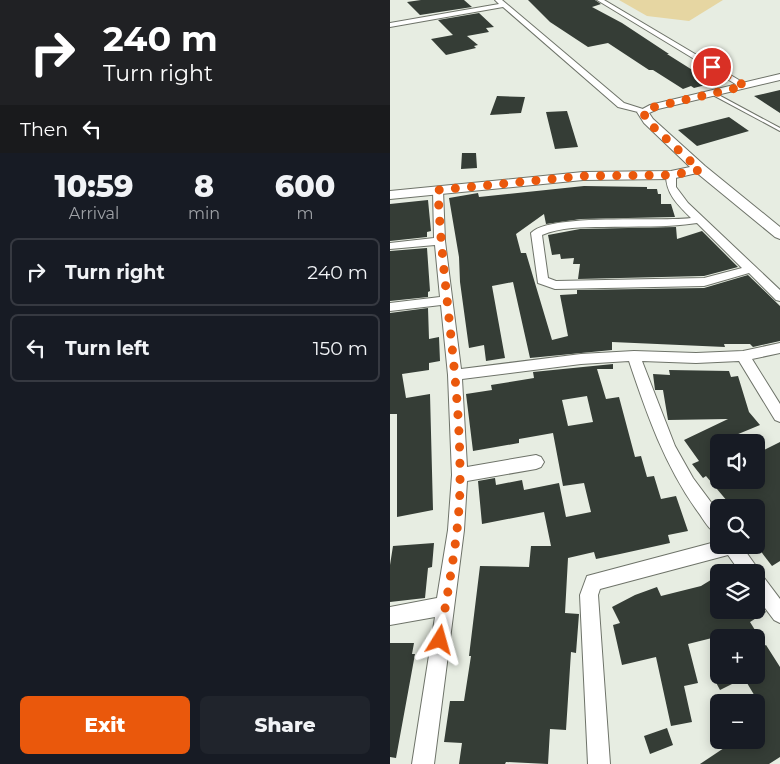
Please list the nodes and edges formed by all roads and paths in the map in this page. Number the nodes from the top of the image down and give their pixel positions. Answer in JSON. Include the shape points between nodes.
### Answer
{"nodes":[{"id":1,"x":600,"y":0,"type":"edge"},
{"id":2,"x":501,"y":3,"type":"edge"},
{"id":3,"x":390,"y":25,"type":"edge"},
{"id":4,"x":780,"y":77,"type":"edge"},
{"id":5,"x":745,"y":86,"type":"junction"},
{"id":6,"x":712,"y":93,"type":"junction"},
{"id":7,"x":643,"y":112,"type":"junction"},
{"id":8,"x":780,"y":130,"type":"edge"},
{"id":9,"x":700,"y":170,"type":"junction"},
{"id":10,"x":671,"y":175,"type":"junction"},
{"id":11,"x":438,"y":190,"type":"junction"},
{"id":12,"x":390,"y":195,"type":"edge"},
{"id":13,"x":698,"y":220,"type":"junction"},
{"id":14,"x":780,"y":234,"type":"edge"},
{"id":15,"x":440,"y":241,"type":"junction"},
{"id":16,"x":390,"y":246,"type":"edge"},
{"id":17,"x":751,"y":269,"type":"junction"},
{"id":18,"x":780,"y":297,"type":"edge"},
{"id":19,"x":447,"y":300,"type":"junction"},
{"id":20,"x":390,"y":307,"type":"edge"},
{"id":21,"x":780,"y":348,"type":"edge"},
{"id":22,"x":634,"y":356,"type":"junction"},
{"id":23,"x":743,"y":356,"type":"junction"},
{"id":24,"x":455,"y":375,"type":"junction"},
{"id":25,"x":780,"y":416,"type":"edge"},
{"id":26,"x":536,"y":462,"type":"dead end"},
{"id":27,"x":460,"y":475,"type":"junction"},
{"id":28,"x":710,"y":514,"type":"edge"},
{"id":29,"x":710,"y":551,"type":"edge"},
{"id":30,"x":765,"y":593,"type":"edge"},
{"id":31,"x":446,"y":606,"type":"junction"},
{"id":32,"x":780,"y":614,"type":"edge"},
{"id":33,"x":390,"y":616,"type":"edge"},
{"id":34,"x":423,"y":764,"type":"edge"},
{"id":35,"x":599,"y":764,"type":"edge"}],
"edges":[{"from":1,"to":5,"type":"street"},
{"from":2,"to":3,"type":"street"},
{"from":2,"to":7,"type":"street","via":[[621,104]]},
{"from":4,"to":5,"type":"street"},
{"from":5,"to":6,"type":"street"},
{"from":6,"to":7,"type":"street"},
{"from":6,"to":8,"type":"lane"},
{"from":7,"to":9,"type":"street","via":[[648,122]]},
{"from":9,"to":10,"type":"street"},
{"from":9,"to":14,"type":"street"},
{"from":10,"to":11,"type":"street","via":[[583,176]]},
{"from":10,"to":13,"type":"street","via":[[673,190]]},
{"from":11,"to":12,"type":"street"},
{"from":11,"to":15,"type":"street"},
{"from":13,"to":17,"type":"street"},
{"from":13,"to":17,"type":"street","via":[[566,226],[540,231],[536,233],[542,280],[555,285],[674,284],[704,282]]},
{"from":15,"to":16,"type":"street"},
{"from":15,"to":19,"type":"street"},
{"from":17,"to":18,"type":"street"},
{"from":19,"to":20,"type":"street"},
{"from":19,"to":24,"type":"street"},
{"from":21,"to":23,"type":"street"},
{"from":22,"to":23,"type":"street"},
{"from":22,"to":24,"type":"street","via":[[581,359]]},
{"from":22,"to":28,"type":"street","via":[[668,448]]},
{"from":23,"to":25,"type":"street"},
{"from":24,"to":27,"type":"street"},
{"from":26,"to":27,"type":"street"},
{"from":27,"to":31,"type":"street"},
{"from":29,"to":35,"type":"street","via":[[593,582],[589,595]]},
{"from":30,"to":32,"type":"street"},
{"from":31,"to":33,"type":"street"},
{"from":31,"to":34,"type":"street"}]}
